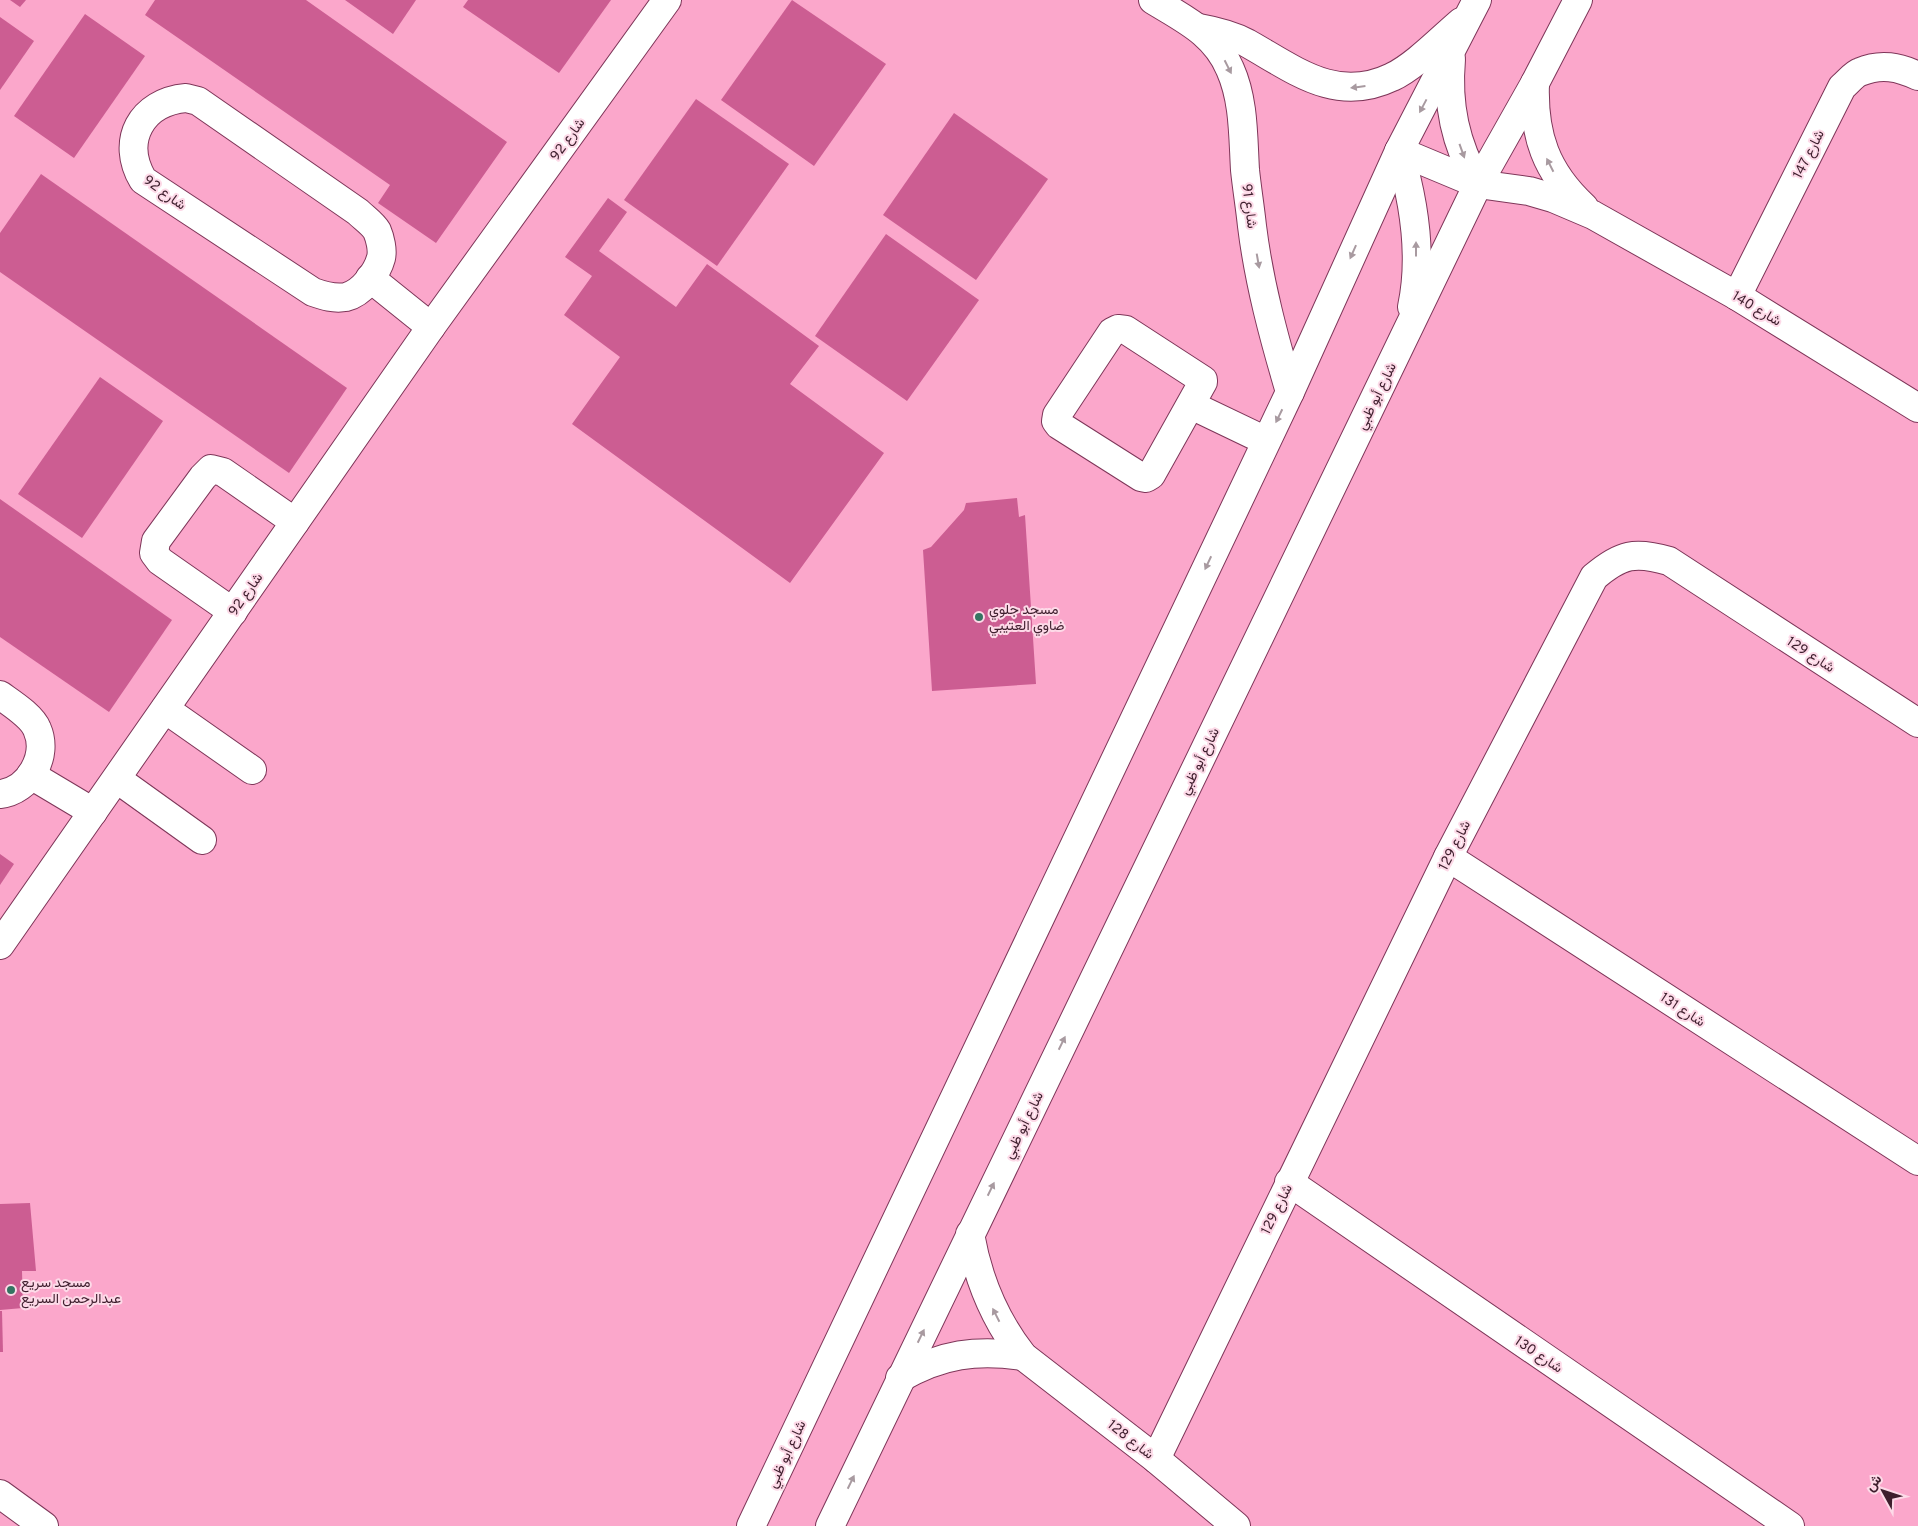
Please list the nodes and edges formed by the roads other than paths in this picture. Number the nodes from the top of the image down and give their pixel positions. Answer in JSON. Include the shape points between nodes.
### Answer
{"nodes":[{"id":1,"x":667,"y":0,"type":"edge"},
{"id":2,"x":1153,"y":0,"type":"edge"},
{"id":3,"x":1578,"y":0,"type":"edge"},
{"id":4,"x":1474,"y":7,"type":"edge"},
{"id":5,"x":1200,"y":28,"type":"junction"},
{"id":6,"x":1451,"y":51,"type":"junction"},
{"id":7,"x":1918,"y":76,"type":"edge"},
{"id":8,"x":1535,"y":84,"type":"junction"},
{"id":9,"x":1399,"y":151,"type":"junction"},
{"id":10,"x":1478,"y":184,"type":"junction"},
{"id":11,"x":1592,"y":215,"type":"junction"},
{"id":12,"x":370,"y":278,"type":"junction"},
{"id":13,"x":1737,"y":296,"type":"junction"},
{"id":14,"x":431,"y":327,"type":"junction"},
{"id":15,"x":1407,"y":332,"type":"junction"},
{"id":16,"x":1290,"y":392,"type":"junction"},
{"id":17,"x":1191,"y":405,"type":"junction"},
{"id":18,"x":1918,"y":408,"type":"edge"},
{"id":19,"x":1266,"y":441,"type":"junction"},
{"id":20,"x":294,"y":522,"type":"junction"},
{"id":21,"x":233,"y":612,"type":"junction"},
{"id":22,"x":0,"y":695,"type":"edge"},
{"id":23,"x":165,"y":709,"type":"junction"},
{"id":24,"x":1918,"y":723,"type":"edge"},
{"id":25,"x":252,"y":770,"type":"dead end"},
{"id":26,"x":31,"y":775,"type":"junction"},
{"id":27,"x":117,"y":779,"type":"junction"},
{"id":28,"x":0,"y":794,"type":"edge"},
{"id":29,"x":93,"y":812,"type":"junction"},
{"id":30,"x":202,"y":840,"type":"dead end"},
{"id":31,"x":1448,"y":857,"type":"junction"},
{"id":32,"x":0,"y":945,"type":"edge"},
{"id":33,"x":1918,"y":1161,"type":"edge"},
{"id":34,"x":1289,"y":1182,"type":"junction"},
{"id":35,"x":970,"y":1234,"type":"junction"},
{"id":36,"x":1023,"y":1356,"type":"junction"},
{"id":37,"x":900,"y":1378,"type":"junction"},
{"id":38,"x":1156,"y":1459,"type":"junction"},
{"id":39,"x":0,"y":1494,"type":"edge"},
{"id":40,"x":44,"y":1526,"type":"edge"},
{"id":41,"x":751,"y":1526,"type":"edge"},
{"id":42,"x":830,"y":1526,"type":"edge"},
{"id":43,"x":1236,"y":1526,"type":"edge"},
{"id":44,"x":1790,"y":1526,"type":"edge"}],
"edges":[{"from":1,"to":14,"type":"street","name":"شارع 92"},
{"from":2,"to":5,"type":"street","name":"شارع 91"},
{"from":3,"to":8,"type":"street","name":"شارع أبو ظبي"},
{"from":4,"to":5,"type":"street","name":"شارع 91","one_way":true,"via":[[1394,77],[1350,88],[1327,85],[1306,77],[1246,43]]},
{"from":4,"to":6,"type":"street","name":"شارع أبو ظبي"},
{"from":5,"to":16,"type":"street","name":"شارع 91","one_way":true,"via":[[1217,46],[1230,68],[1238,92],[1257,256]]},
{"from":6,"to":9,"type":"street","name":"شارع أبو ظبي","one_way":true},
{"from":6,"to":10,"type":"street","one_way":true,"via":[[1450,106],[1457,137]]},
{"from":7,"to":13,"type":"street","name":"شارع 147","via":[[1901,68],[1885,66],[1860,72],[1842,87]]},
{"from":8,"to":10,"type":"street","name":"شارع أبو ظبي"},
{"from":11,"to":8,"type":"street","name":"شارع 140","one_way":true,"via":[[1566,190],[1543,151],[1535,114]]},
{"from":9,"to":10,"type":"street","name":"شارع 140"},
{"from":15,"to":9,"type":"street","one_way":true,"via":[[1414,288],[1416,242],[1408,180]]},
{"from":9,"to":16,"type":"street","name":"شارع أبو ظبي","one_way":true},
{"from":10,"to":11,"type":"street","name":"شارع 140","via":[[1529,191]]},
{"from":10,"to":15,"type":"street","name":"شارع أبو ظبي"},
{"from":11,"to":13,"type":"street","name":"شارع 140"},
{"from":12,"to":12,"type":"street","name":"شارع 92","via":[[381,258],[382,247],[376,231],[358,212],[310,178],[198,101],[186,98],[172,100],[156,106],[141,120],[134,138],[133,156],[143,180],[313,292],[331,298],[347,296],[358,292]]},
{"from":12,"to":14,"type":"street"},
{"from":13,"to":18,"type":"street","name":"شارع 140"},
{"from":14,"to":20,"type":"street","name":"شارع 92"},
{"from":35,"to":15,"type":"street","name":"شارع أبو ظبي","one_way":true},
{"from":16,"to":19,"type":"street","name":"شارع أبو ظبي","one_way":true},
{"from":17,"to":17,"type":"street","via":[[1203,382],[1200,377],[1126,330],[1118,330],[1112,332],[1056,421],[1146,478],[1151,475]]},
{"from":17,"to":19,"type":"street"},
{"from":19,"to":41,"type":"street","name":"شارع أبو ظبي","one_way":true},
{"from":20,"to":21,"type":"street","name":"شارع 92"},
{"from":20,"to":21,"type":"street","via":[[223,472],[211,469],[156,541],[154,553],[160,561]]},
{"from":21,"to":23,"type":"street","name":"شارع 92"},
{"from":22,"to":26,"type":"street","via":[[37,728],[42,755]]},
{"from":23,"to":25,"type":"street"},
{"from":23,"to":27,"type":"street","name":"شارع 92"},
{"from":24,"to":31,"type":"street","name":"شارع 129","via":[[1669,561],[1649,555],[1629,556],[1609,563],[1590,583]]},
{"from":26,"to":28,"type":"street","via":[[19,789]]},
{"from":26,"to":29,"type":"street"},
{"from":27,"to":29,"type":"street","name":"شارع 92"},
{"from":27,"to":30,"type":"street"},
{"from":29,"to":32,"type":"street","name":"شارع 92"},
{"from":31,"to":33,"type":"street","name":"شارع 131"},
{"from":31,"to":34,"type":"street","name":"شارع 129"},
{"from":34,"to":38,"type":"street","name":"شارع 129"},
{"from":34,"to":44,"type":"street","name":"شارع 130"},
{"from":36,"to":35,"type":"street","name":"شارع 128","one_way":true,"via":[[1004,1330],[984,1291]]},
{"from":37,"to":35,"type":"street","name":"شارع أبو ظبي","one_way":true},
{"from":36,"to":37,"type":"street","via":[[981,1352],[960,1355],[919,1367]]},
{"from":36,"to":38,"type":"street","name":"شارع 128"},
{"from":42,"to":37,"type":"street","name":"شارع أبو ظبي","one_way":true},
{"from":38,"to":43,"type":"street","name":"شارع 128"},
{"from":39,"to":40,"type":"street"}]}
